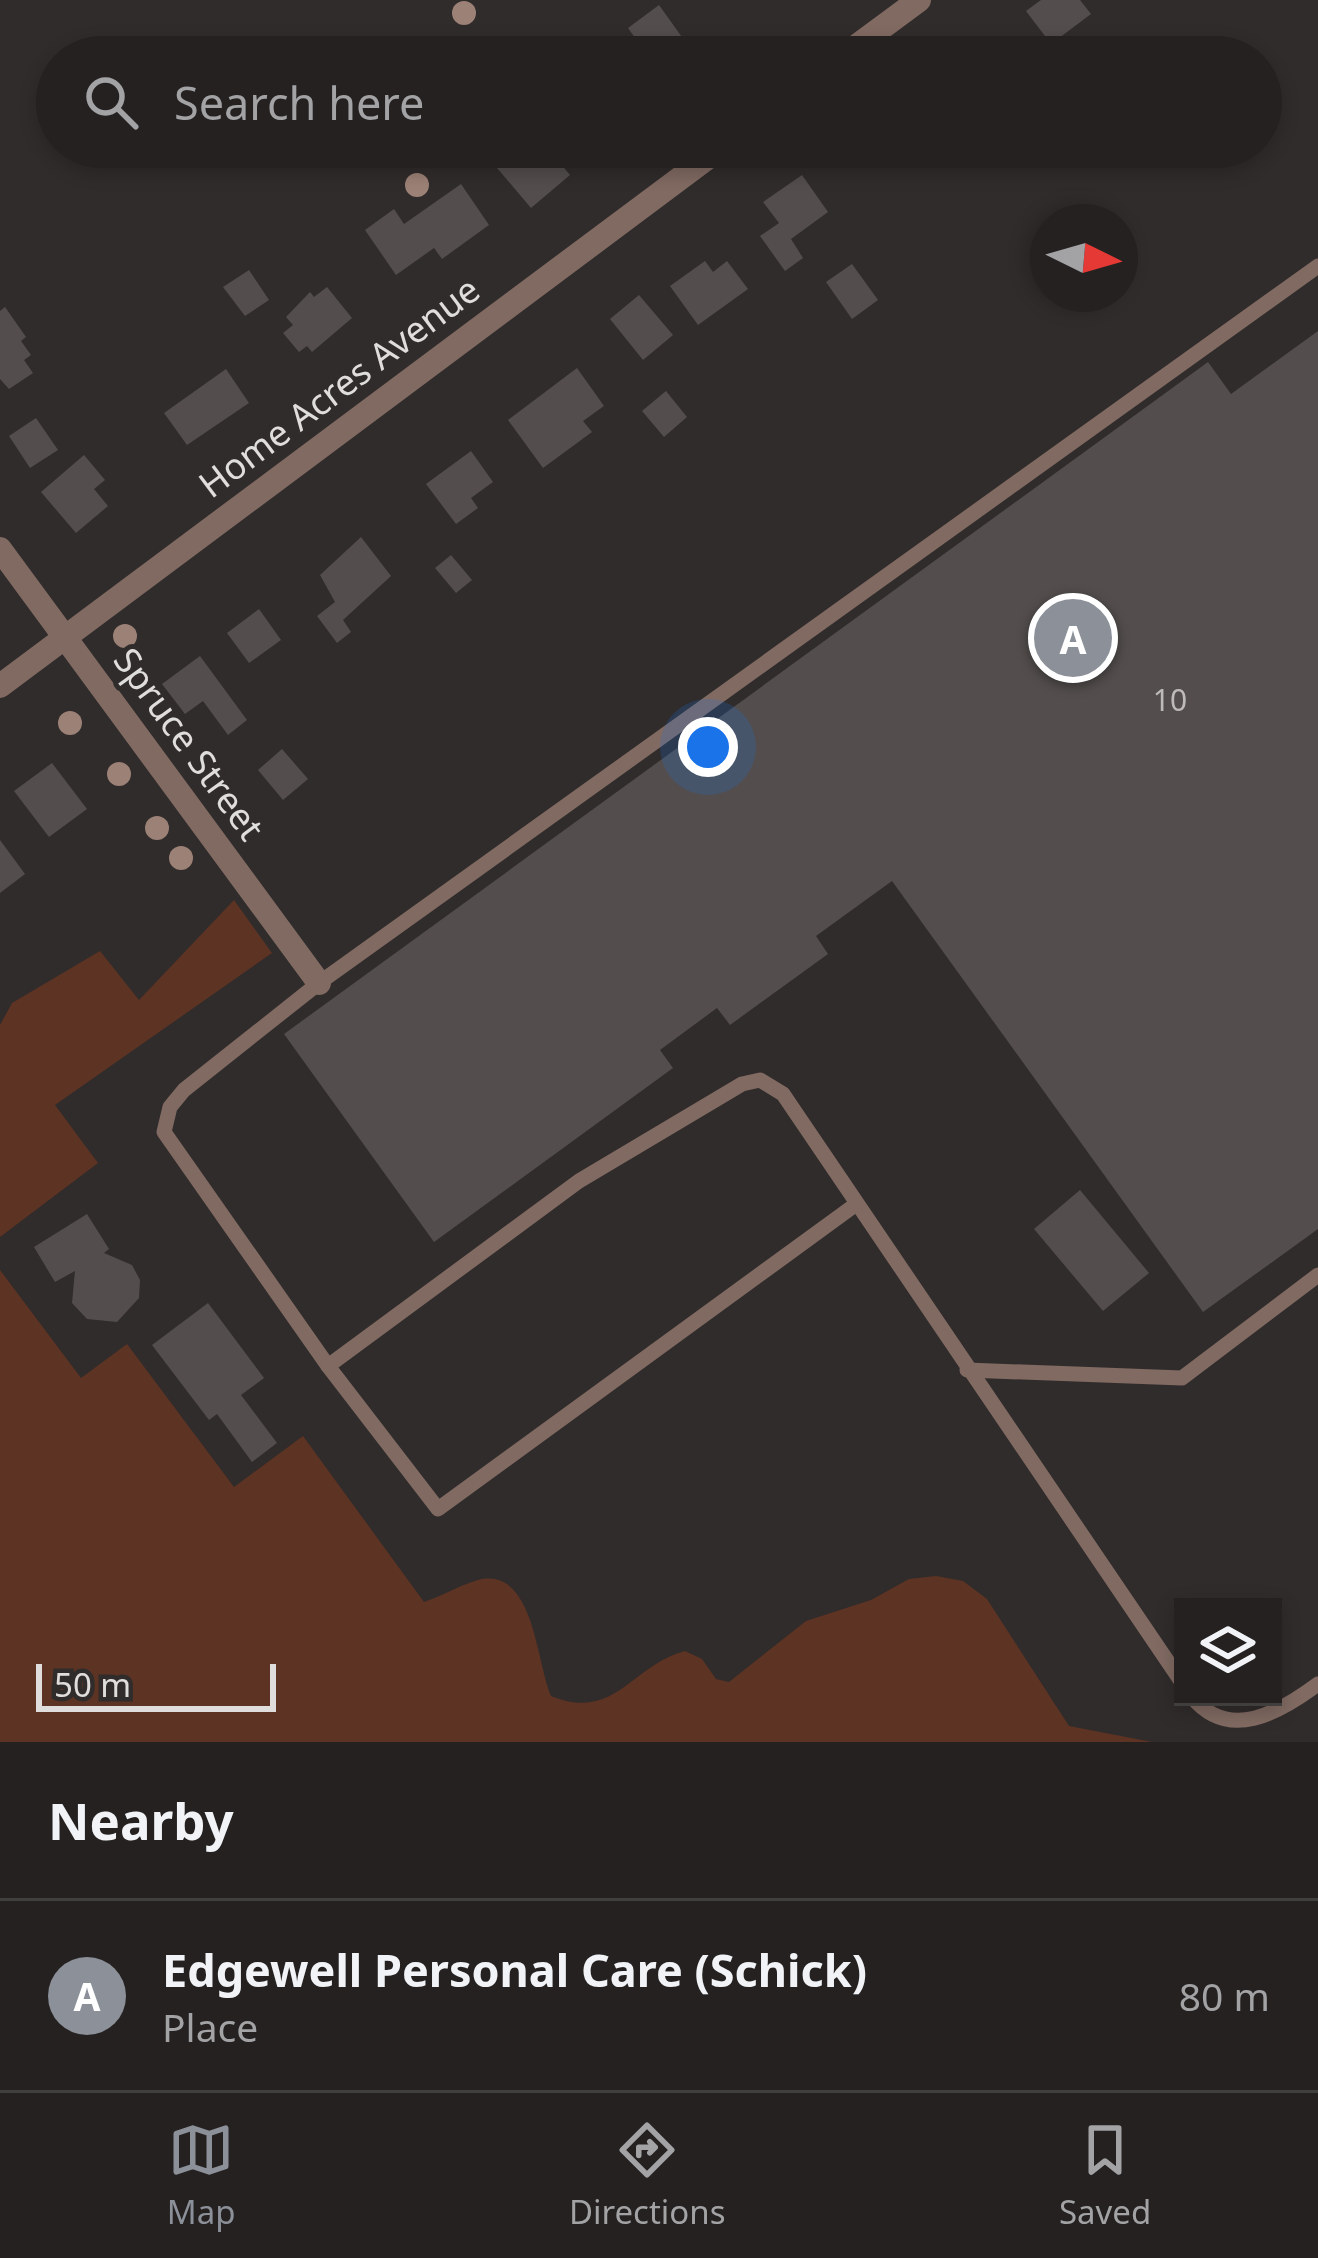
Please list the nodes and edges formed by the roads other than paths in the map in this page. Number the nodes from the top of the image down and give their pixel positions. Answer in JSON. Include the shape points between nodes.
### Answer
{"nodes":[{"id":1,"x":919,"y":0,"type":"edge"},
{"id":2,"x":870,"y":36,"type":"edge"},
{"id":3,"x":694,"y":168,"type":"edge"},
{"id":4,"x":1318,"y":266,"type":"edge"},
{"id":5,"x":0,"y":549,"type":"edge"},
{"id":6,"x":66,"y":636,"type":"junction"},
{"id":7,"x":0,"y":686,"type":"edge"},
{"id":8,"x":319,"y":983,"type":"junction"},
{"id":9,"x":855,"y":1205,"type":"junction"},
{"id":10,"x":1318,"y":1275,"type":"edge"},
{"id":11,"x":328,"y":1366,"type":"junction"},
{"id":12,"x":967,"y":1370,"type":"junction"},
{"id":13,"x":1174,"y":1671,"type":"edge"},
{"id":14,"x":1318,"y":1684,"type":"edge"},
{"id":15,"x":1200,"y":1706,"type":"edge"}],
"edges":[{"from":1,"to":2,"type":"street"},
{"from":3,"to":6,"type":"street","name":"Home Acres Avenue"},
{"from":4,"to":8,"type":"lane"},
{"from":5,"to":6,"type":"street","name":"Spruce Street"},
{"from":6,"to":7,"type":"street","name":"Home Acres Avenue"},
{"from":6,"to":8,"type":"street","name":"Spruce Street"},
{"from":8,"to":11,"type":"lane","via":[[170,1106],[164,1132]]},
{"from":9,"to":11,"type":"lane","via":[[783,1094],[760,1080],[742,1084],[579,1181]]},
{"from":9,"to":11,"type":"lane","via":[[438,1509]]},
{"from":9,"to":12,"type":"lane"},
{"from":10,"to":12,"type":"lane","via":[[1182,1378]]},
{"from":12,"to":13,"type":"lane"},
{"from":14,"to":15,"type":"lane","via":[[1245,1726],[1210,1717]]}]}
